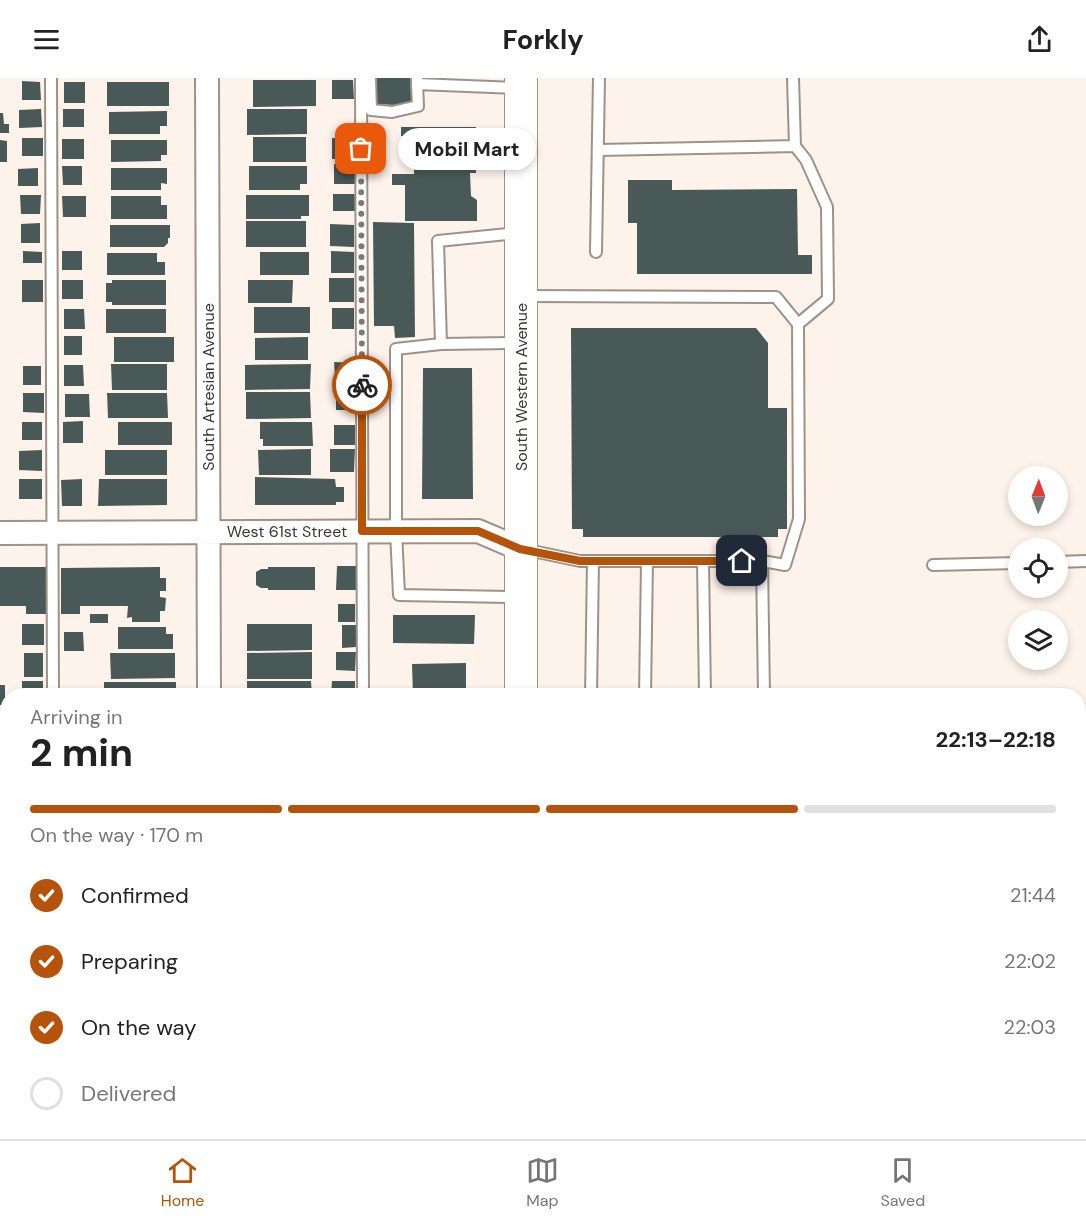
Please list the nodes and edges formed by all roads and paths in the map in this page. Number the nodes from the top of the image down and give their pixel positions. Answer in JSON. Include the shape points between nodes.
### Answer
{"nodes":[{"id":1,"x":51,"y":78,"type":"edge"},
{"id":2,"x":207,"y":78,"type":"edge"},
{"id":3,"x":361,"y":78,"type":"edge"},
{"id":4,"x":370,"y":78,"type":"edge"},
{"id":5,"x":599,"y":78,"type":"edge"},
{"id":6,"x":794,"y":78,"type":"edge"},
{"id":7,"x":417,"y":81,"type":"edge"},
{"id":8,"x":521,"y":83,"type":"edge"},
{"id":9,"x":795,"y":146,"type":"junction"},
{"id":10,"x":598,"y":150,"type":"junction"},
{"id":11,"x":521,"y":233,"type":"junction"},
{"id":12,"x":596,"y":252,"type":"dead end"},
{"id":13,"x":521,"y":296,"type":"junction"},
{"id":14,"x":798,"y":324,"type":"junction"},
{"id":15,"x":521,"y":343,"type":"junction"},
{"id":16,"x":441,"y":344,"type":"junction"},
{"id":17,"x":362,"y":531,"type":"junction"},
{"id":18,"x":396,"y":531,"type":"junction"},
{"id":19,"x":0,"y":532,"type":"edge"},
{"id":20,"x":53,"y":532,"type":"junction"},
{"id":21,"x":208,"y":532,"type":"junction"},
{"id":22,"x":520,"y":549,"type":"junction"},
{"id":23,"x":593,"y":561,"type":"junction"},
{"id":24,"x":647,"y":561,"type":"junction"},
{"id":25,"x":703,"y":561,"type":"junction"},
{"id":26,"x":762,"y":561,"type":"junction"},
{"id":27,"x":1086,"y":561,"type":"edge"},
{"id":28,"x":1068,"y":562,"type":"edge"},
{"id":29,"x":1008,"y":563,"type":"edge"},
{"id":30,"x":933,"y":565,"type":"dead end"},
{"id":31,"x":520,"y":597,"type":"junction"},
{"id":32,"x":53,"y":688,"type":"edge"},
{"id":33,"x":209,"y":688,"type":"edge"},
{"id":34,"x":363,"y":688,"type":"edge"},
{"id":35,"x":521,"y":688,"type":"edge"},
{"id":36,"x":591,"y":688,"type":"edge"},
{"id":37,"x":645,"y":688,"type":"edge"},
{"id":38,"x":705,"y":688,"type":"edge"},
{"id":39,"x":764,"y":688,"type":"edge"}],
"edges":[{"from":1,"to":20,"type":"lane"},
{"from":2,"to":21,"type":"street","name":"South Artesian Avenue"},
{"from":3,"to":17,"type":"lane"},
{"from":4,"to":7,"type":"lane","via":[[370,110],[392,112],[418,106]]},
{"from":5,"to":10,"type":"lane"},
{"from":6,"to":9,"type":"lane"},
{"from":7,"to":8,"type":"lane"},
{"from":8,"to":11,"type":"main road","name":"South Western Avenue"},
{"from":9,"to":10,"type":"lane"},
{"from":9,"to":14,"type":"lane","via":[[806,160],[827,207],[828,299]]},
{"from":10,"to":12,"type":"lane"},
{"from":11,"to":13,"type":"main road","name":"South Western Avenue"},
{"from":11,"to":16,"type":"lane","via":[[438,241]]},
{"from":13,"to":14,"type":"lane","via":[[776,297]]},
{"from":13,"to":15,"type":"main road","name":"South Western Avenue"},
{"from":14,"to":26,"type":"lane","name":"West 61st Street","via":[[799,519],[785,565]]},
{"from":15,"to":16,"type":"lane"},
{"from":15,"to":22,"type":"main road","name":"South Western Avenue"},
{"from":16,"to":18,"type":"lane","via":[[396,349]]},
{"from":17,"to":18,"type":"street","name":"West 61st Street"},
{"from":17,"to":21,"type":"street","name":"West 61st Street"},
{"from":17,"to":34,"type":"lane"},
{"from":18,"to":22,"type":"street","name":"West 61st Street","via":[[478,531]]},
{"from":18,"to":31,"type":"lane","via":[[399,596]]},
{"from":19,"to":20,"type":"street","name":"West 61st Street"},
{"from":20,"to":21,"type":"street","name":"West 61st Street"},
{"from":20,"to":32,"type":"lane"},
{"from":21,"to":33,"type":"street","name":"South Artesian Avenue"},
{"from":22,"to":23,"type":"lane","name":"West 61st Street"},
{"from":22,"to":31,"type":"main road","name":"South Western Avenue"},
{"from":23,"to":24,"type":"lane","name":"West 61st Street"},
{"from":23,"to":36,"type":"lane"},
{"from":24,"to":25,"type":"lane","name":"West 61st Street"},
{"from":24,"to":37,"type":"lane"},
{"from":25,"to":26,"type":"lane","name":"West 61st Street"},
{"from":25,"to":38,"type":"lane"},
{"from":26,"to":39,"type":"lane"},
{"from":27,"to":28,"type":"lane"},
{"from":29,"to":30,"type":"lane"},
{"from":31,"to":35,"type":"main road","name":"South Western Avenue"}]}
